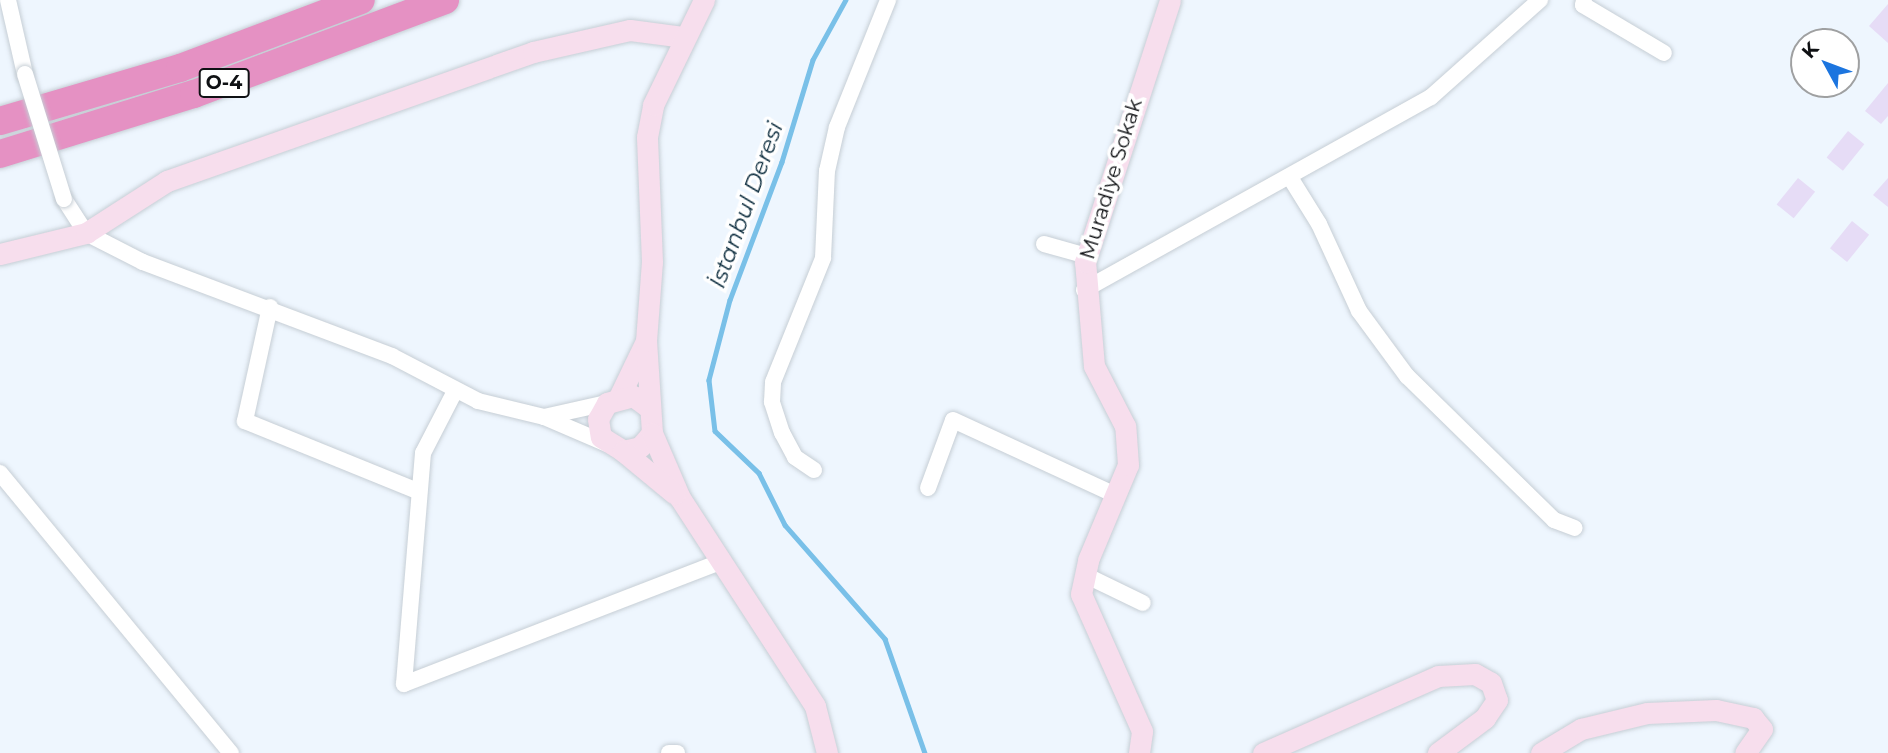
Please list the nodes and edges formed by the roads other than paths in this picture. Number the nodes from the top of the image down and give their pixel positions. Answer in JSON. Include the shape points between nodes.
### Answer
{"nodes":[{"id":1,"x":8,"y":0,"type":"edge"},
{"id":2,"x":360,"y":0,"type":"edge"},
{"id":3,"x":444,"y":0,"type":"edge"},
{"id":4,"x":704,"y":0,"type":"edge"},
{"id":5,"x":888,"y":0,"type":"edge"},
{"id":6,"x":1170,"y":0,"type":"edge"},
{"id":7,"x":1540,"y":0,"type":"edge"},
{"id":8,"x":1584,"y":0,"type":"edge"},
{"id":9,"x":683,"y":37,"type":"junction"},
{"id":10,"x":1664,"y":53,"type":"dead end"},
{"id":11,"x":180,"y":68,"type":"junction"},
{"id":12,"x":0,"y":107,"type":"edge"},
{"id":13,"x":0,"y":121,"type":"edge"},
{"id":14,"x":0,"y":154,"type":"edge"},
{"id":15,"x":1291,"y":179,"type":"junction"},
{"id":16,"x":86,"y":233,"type":"junction"},
{"id":17,"x":1044,"y":244,"type":"dead end"},
{"id":18,"x":0,"y":254,"type":"edge"},
{"id":19,"x":1087,"y":256,"type":"junction"},
{"id":20,"x":1084,"y":290,"type":"junction"},
{"id":21,"x":270,"y":307,"type":"junction"},
{"id":22,"x":646,"y":341,"type":"junction"},
{"id":23,"x":454,"y":391,"type":"junction"},
{"id":24,"x":613,"y":400,"type":"junction"},
{"id":25,"x":648,"y":407,"type":"junction"},
{"id":26,"x":544,"y":417,"type":"junction"},
{"id":27,"x":652,"y":433,"type":"junction"},
{"id":28,"x":615,"y":448,"type":"junction"},
{"id":29,"x":814,"y":470,"type":"dead end"},
{"id":30,"x":0,"y":473,"type":"edge"},
{"id":31,"x":929,"y":488,"type":"dead end"},
{"id":32,"x":417,"y":491,"type":"junction"},
{"id":33,"x":1113,"y":494,"type":"junction"},
{"id":34,"x":680,"y":498,"type":"junction"},
{"id":35,"x":1574,"y":528,"type":"dead end"},
{"id":36,"x":720,"y":562,"type":"junction"},
{"id":37,"x":1085,"y":575,"type":"junction"},
{"id":38,"x":1143,"y":603,"type":"dead end"},
{"id":39,"x":230,"y":753,"type":"edge"},
{"id":40,"x":669,"y":753,"type":"edge"},
{"id":41,"x":677,"y":753,"type":"edge"},
{"id":42,"x":827,"y":753,"type":"edge"},
{"id":43,"x":1139,"y":753,"type":"edge"},
{"id":44,"x":1263,"y":753,"type":"edge"},
{"id":45,"x":1438,"y":753,"type":"edge"},
{"id":46,"x":1541,"y":753,"type":"edge"},
{"id":47,"x":1745,"y":753,"type":"edge"}],
"edges":[{"from":1,"to":16,"type":"street","bridge":true,"via":[[25,75],[64,198]]},
{"from":2,"to":11,"type":"highway","number":"O-4"},
{"from":3,"to":14,"type":"highway","number":"O-4","via":[[194,94]]},
{"from":4,"to":9,"type":"street"},
{"from":5,"to":29,"type":"street","via":[[837,127],[827,171],[823,258],[773,382],[772,402],[782,433],[795,457]]},
{"from":6,"to":19,"type":"street","name":"Muradiye Sokak"},
{"from":7,"to":15,"type":"street","via":[[1431,97]]},
{"from":8,"to":10,"type":"street","via":[[1583,5]]},
{"from":9,"to":16,"type":"street","via":[[630,30],[533,52],[167,181]]},
{"from":9,"to":22,"type":"street","via":[[653,105],[647,137],[652,262]]},
{"from":11,"to":12,"type":"highway"},
{"from":11,"to":13,"type":"highway","number":"O-4"},
{"from":15,"to":20,"type":"street"},
{"from":15,"to":35,"type":"street","via":[[1319,224],[1359,312],[1406,376],[1554,520]]},
{"from":16,"to":18,"type":"street"},
{"from":16,"to":21,"type":"street","via":[[166,271]]},
{"from":17,"to":19,"type":"street"},
{"from":19,"to":20,"type":"street","name":"Muradiye Sokak"},
{"from":20,"to":33,"type":"street","name":"Muradiye Sokak","via":[[1094,366],[1125,426],[1128,464]]},
{"from":21,"to":23,"type":"street","via":[[391,356]]},
{"from":21,"to":32,"type":"street","via":[[245,421]]},
{"from":22,"to":24,"type":"street"},
{"from":22,"to":25,"type":"street"},
{"from":23,"to":26,"type":"street"},
{"from":23,"to":32,"type":"street","via":[[423,453]]},
{"from":24,"to":25,"type":"street","via":[[633,396]]},
{"from":24,"to":26,"type":"street"},
{"from":24,"to":28,"type":"street","via":[[598,419]]},
{"from":25,"to":27,"type":"street"},
{"from":26,"to":28,"type":"street"},
{"from":27,"to":28,"type":"street","via":[[640,447]]},
{"from":27,"to":34,"type":"street"},
{"from":28,"to":34,"type":"street"},
{"from":30,"to":39,"type":"street"},
{"from":31,"to":33,"type":"street","via":[[953,420]]},
{"from":32,"to":36,"type":"street","via":[[404,684]]},
{"from":33,"to":37,"type":"street","name":"Muradiye Sokak"},
{"from":34,"to":36,"type":"street"},
{"from":36,"to":42,"type":"street","via":[[766,623],[815,706]]},
{"from":37,"to":38,"type":"street"},
{"from":37,"to":43,"type":"street","name":"Muradiye Sokak","via":[[1081,594],[1142,731]]},
{"from":40,"to":41,"type":"street"},
{"from":44,"to":45,"type":"street","via":[[1438,676],[1475,674],[1491,683],[1497,700],[1485,718]]},
{"from":46,"to":47,"type":"street","via":[[1581,729],[1647,713],[1716,710],[1753,718],[1762,729]]}]}
